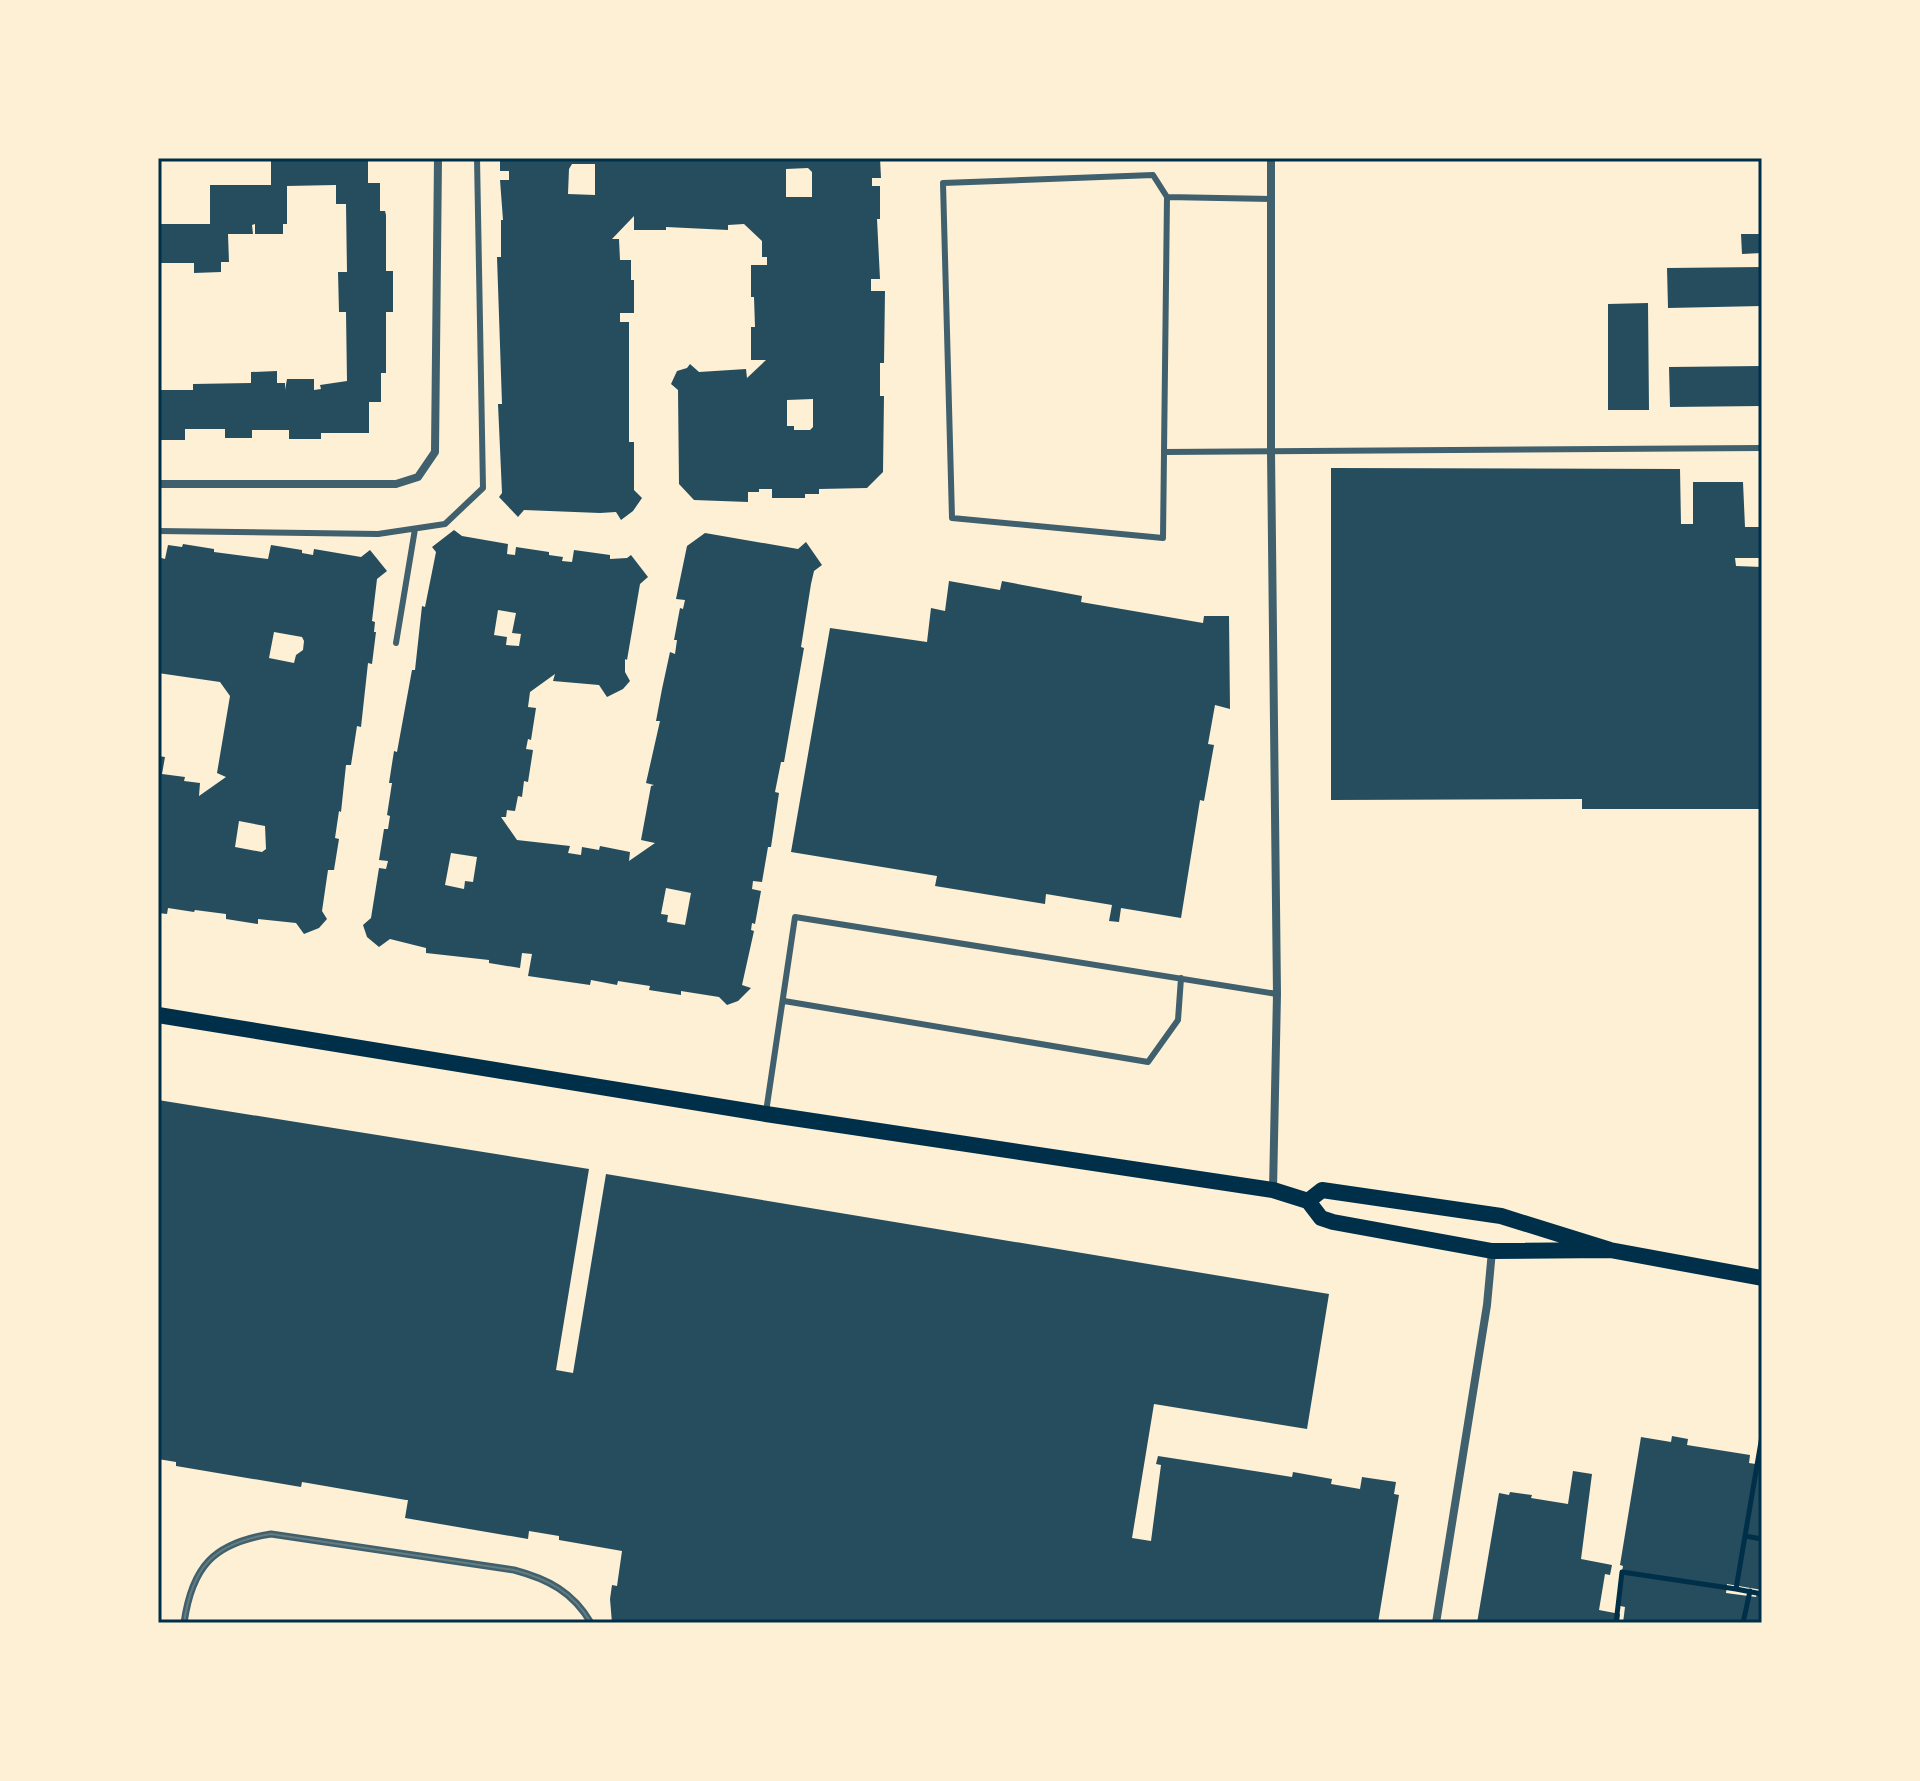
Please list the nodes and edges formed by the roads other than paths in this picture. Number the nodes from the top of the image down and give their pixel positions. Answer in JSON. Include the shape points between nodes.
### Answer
{"nodes":[{"id":1,"x":438,"y":158,"type":"edge"},
{"id":2,"x":477,"y":158,"type":"edge"},
{"id":3,"x":1271,"y":158,"type":"edge"},
{"id":4,"x":1167,"y":197,"type":"junction"},
{"id":5,"x":1271,"y":199,"type":"junction"},
{"id":6,"x":1762,"y":448,"type":"edge"},
{"id":7,"x":1164,"y":452,"type":"junction"},
{"id":8,"x":1271,"y":452,"type":"junction"},
{"id":9,"x":158,"y":484,"type":"edge"},
{"id":10,"x":415,"y":529,"type":"junction"},
{"id":11,"x":158,"y":531,"type":"edge"},
{"id":12,"x":396,"y":643,"type":"dead end"},
{"id":13,"x":1181,"y":978,"type":"junction"},
{"id":14,"x":1277,"y":994,"type":"junction"},
{"id":15,"x":784,"y":1001,"type":"junction"},
{"id":16,"x":158,"y":1015,"type":"edge"},
{"id":17,"x":766,"y":1114,"type":"junction"},
{"id":18,"x":1273,"y":1190,"type":"junction"},
{"id":19,"x":1308,"y":1201,"type":"junction"},
{"id":20,"x":1610,"y":1250,"type":"junction"},
{"id":21,"x":1492,"y":1251,"type":"junction"},
{"id":22,"x":1762,"y":1278,"type":"edge"},
{"id":23,"x":184,"y":1623,"type":"edge"},
{"id":24,"x":591,"y":1623,"type":"edge"},
{"id":25,"x":1436,"y":1623,"type":"edge"}],
"edges":[{"from":1,"to":9,"type":"street","via":[[435,452],[418,477],[396,484]]},
{"from":2,"to":10,"type":"lane","via":[[483,488],[445,524]]},
{"from":3,"to":5,"type":"street"},
{"from":4,"to":5,"type":"lane"},
{"from":4,"to":7,"type":"lane"},
{"from":4,"to":7,"type":"lane","via":[[1153,175],[943,183],[952,518],[1163,538]]},
{"from":5,"to":8,"type":"street"},
{"from":6,"to":8,"type":"lane"},
{"from":7,"to":8,"type":"lane"},
{"from":8,"to":14,"type":"street"},
{"from":10,"to":11,"type":"lane","via":[[378,534]]},
{"from":10,"to":12,"type":"lane"},
{"from":13,"to":14,"type":"lane"},
{"from":13,"to":15,"type":"lane","via":[[1178,1020],[1148,1062]]},
{"from":13,"to":15,"type":"lane","via":[[795,917]]},
{"from":14,"to":18,"type":"street"},
{"from":15,"to":17,"type":"lane"},
{"from":16,"to":17,"type":"main road"},
{"from":17,"to":18,"type":"main road"},
{"from":18,"to":19,"type":"main road"},
{"from":19,"to":20,"type":"main road","via":[[1322,1190],[1501,1216]]},
{"from":19,"to":21,"type":"main road","via":[[1321,1218],[1333,1222]]},
{"from":20,"to":21,"type":"main road"},
{"from":20,"to":22,"type":"main road"},
{"from":21,"to":25,"type":"street"},
{"from":23,"to":24,"type":"street","via":[[195,1576],[210,1557],[242,1538],[271,1534],[541,1577],[566,1591]]}]}
